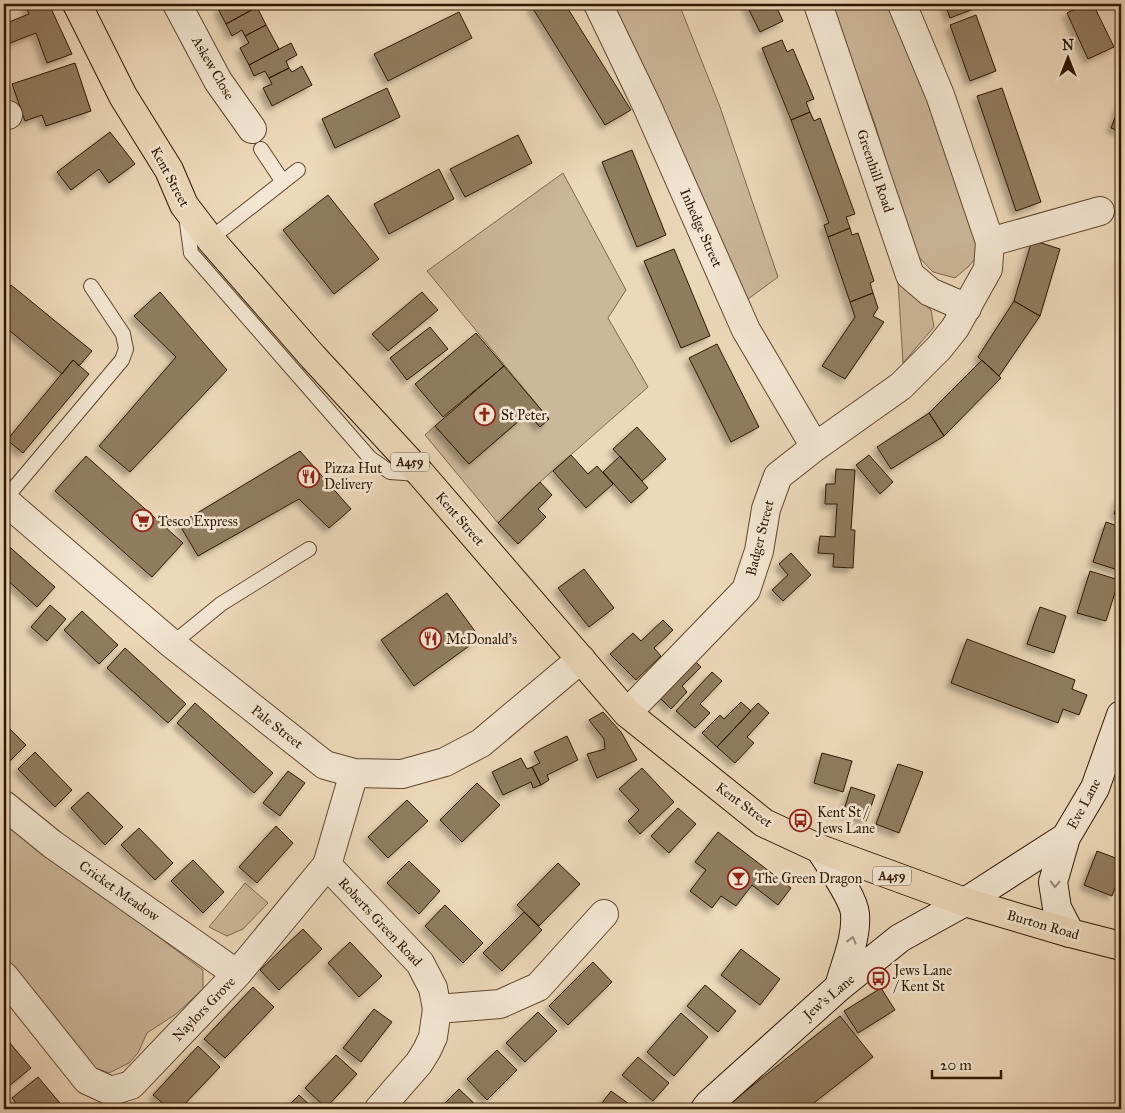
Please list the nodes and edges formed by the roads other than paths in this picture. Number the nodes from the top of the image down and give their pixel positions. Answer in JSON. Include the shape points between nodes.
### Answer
{"nodes":[{"id":1,"x":77,"y":4,"type":"edge"},
{"id":2,"x":176,"y":4,"type":"edge"},
{"id":3,"x":598,"y":4,"type":"edge"},
{"id":4,"x":818,"y":4,"type":"edge"},
{"id":5,"x":902,"y":4,"type":"edge"},
{"id":6,"x":256,"y":140,"type":"joint"},
{"id":7,"x":298,"y":170,"type":"dead end"},
{"id":8,"x":283,"y":182,"type":"junction"},
{"id":9,"x":184,"y":205,"type":"junction"},
{"id":10,"x":1100,"y":211,"type":"dead end"},
{"id":11,"x":210,"y":239,"type":"junction"},
{"id":12,"x":990,"y":242,"type":"junction"},
{"id":13,"x":91,"y":286,"type":"dead end"},
{"id":14,"x":967,"y":308,"type":"junction"},
{"id":15,"x":815,"y":447,"type":"junction"},
{"id":16,"x":421,"y":474,"type":"junction"},
{"id":17,"x":4,"y":500,"type":"edge"},
{"id":18,"x":308,"y":549,"type":"dead end"},
{"id":19,"x":172,"y":644,"type":"junction"},
{"id":20,"x":581,"y":660,"type":"junction"},
{"id":21,"x":627,"y":713,"type":"junction"},
{"id":22,"x":1121,"y":715,"type":"edge"},
{"id":23,"x":354,"y":773,"type":"junction"},
{"id":24,"x":4,"y":805,"type":"edge"},
{"id":25,"x":1066,"y":837,"type":"junction"},
{"id":26,"x":820,"y":849,"type":"junction"},
{"id":27,"x":327,"y":865,"type":"junction"},
{"id":28,"x":965,"y":902,"type":"junction"},
{"id":29,"x":604,"y":914,"type":"dead end"},
{"id":30,"x":1070,"y":933,"type":"junction"},
{"id":31,"x":1121,"y":946,"type":"edge"},
{"id":32,"x":237,"y":974,"type":"junction"},
{"id":33,"x":4,"y":976,"type":"edge"},
{"id":34,"x":839,"y":987,"type":"junction"},
{"id":35,"x":437,"y":1009,"type":"junction"},
{"id":36,"x":379,"y":1109,"type":"edge"},
{"id":37,"x":705,"y":1109,"type":"edge"}],
"edges":[{"from":1,"to":9,"type":"main road","name":"Kent Street","number":"A459","via":[[123,96],[169,170]]},
{"from":2,"to":6,"type":"street","name":"Askew Close","via":[[218,82]]},
{"from":3,"to":15,"type":"street","name":"Inhedge Street","via":[[746,330]]},
{"from":4,"to":14,"type":"street","name":"Greenhill Road","via":[[910,275],[930,292]]},
{"from":5,"to":12,"type":"street","via":[[940,95]]},
{"from":6,"to":8,"type":"lane"},
{"from":7,"to":8,"type":"lane"},
{"from":8,"to":11,"type":"lane"},
{"from":9,"to":11,"type":"main road","name":"Kent Street","number":"A459"},
{"from":9,"to":16,"type":"lane","via":[[191,253],[370,458],[390,472]]},
{"from":10,"to":12,"type":"street"},
{"from":11,"to":16,"type":"main road","name":"Kent Street","number":"A459"},
{"from":12,"to":14,"type":"street","via":[[988,269]]},
{"from":13,"to":17,"type":"lane","via":[[123,334],[126,349],[122,360]]},
{"from":14,"to":15,"type":"street","name":"Badger Street","via":[[939,348],[901,386]]},
{"from":15,"to":21,"type":"street","name":"Badger Street","via":[[778,476],[766,508],[759,551],[746,590]]},
{"from":16,"to":20,"type":"main road","name":"Kent Street","number":"A459"},
{"from":17,"to":19,"type":"street","name":"Pale Street"},
{"from":18,"to":19,"type":"lane","via":[[221,604]]},
{"from":19,"to":23,"type":"street","name":"Pale Street","via":[[325,765]]},
{"from":20,"to":21,"type":"main road","name":"Kent Street","number":"A459"},
{"from":20,"to":23,"type":"street","name":"Pale Street","via":[[481,743],[445,762],[402,774]]},
{"from":21,"to":26,"type":"main road","name":"Kent Street","number":"A459","via":[[764,823]]},
{"from":22,"to":25,"type":"street","name":"Eve Lane","via":[[1095,788]]},
{"from":23,"to":27,"type":"street","name":"Naylors Grove"},
{"from":24,"to":32,"type":"street","name":"Cricket Meadow","via":[[52,844]]},
{"from":25,"to":28,"type":"street","name":"Eve Lane"},
{"from":25,"to":30,"type":"street","one_way":true,"via":[[1053,882],[1057,908]]},
{"from":26,"to":28,"type":"main road","name":"Kent Street","number":"A459"},
{"from":34,"to":26,"type":"street","one_way":true,"via":[[853,936],[855,913],[847,892]]},
{"from":27,"to":32,"type":"street","name":"Naylors Grove"},
{"from":27,"to":35,"type":"street","name":"Roberts Green Road","via":[[420,963],[433,988]]},
{"from":28,"to":30,"type":"main road","name":"Burton Road","number":"A459"},
{"from":28,"to":34,"type":"street","name":"Jew's Lane","via":[[900,938]]},
{"from":29,"to":35,"type":"street","via":[[538,987],[500,1004]]},
{"from":30,"to":31,"type":"main road","name":"Burton Road","number":"A459"},
{"from":32,"to":33,"type":"street","name":"Naylors Grove","via":[[131,1084],[111,1091],[87,1080]]},
{"from":34,"to":37,"type":"street","name":"Jew's Lane"},
{"from":35,"to":36,"type":"street","name":"Roberts Green Road","via":[[433,1037],[419,1063]]}]}
